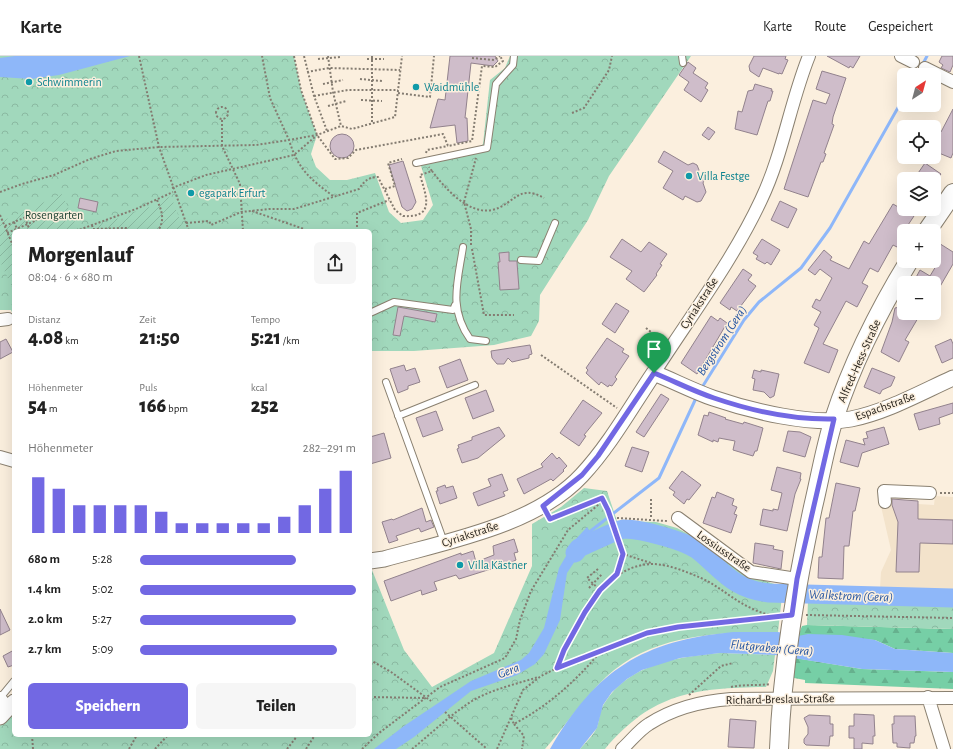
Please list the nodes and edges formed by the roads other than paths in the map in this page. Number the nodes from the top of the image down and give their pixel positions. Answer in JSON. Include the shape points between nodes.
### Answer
{"nodes":[{"id":1,"x":514,"y":56,"type":"edge"},
{"id":2,"x":809,"y":56,"type":"edge"},
{"id":3,"x":901,"y":56,"type":"edge"},
{"id":4,"x":914,"y":62,"type":"dead end"},
{"id":5,"x":941,"y":76,"type":"edge"},
{"id":6,"x":953,"y":82,"type":"edge"},
{"id":7,"x":416,"y":163,"type":"dead end"},
{"id":8,"x":953,"y":192,"type":"edge"},
{"id":9,"x":555,"y":223,"type":"dead end"},
{"id":10,"x":932,"y":224,"type":"edge"},
{"id":11,"x":463,"y":247,"type":"dead end"},
{"id":12,"x":521,"y":260,"type":"dead end"},
{"id":13,"x":905,"y":268,"type":"edge"},
{"id":14,"x":455,"y":305,"type":"junction"},
{"id":15,"x":372,"y":312,"type":"edge"},
{"id":16,"x":486,"y":341,"type":"dead end"},
{"id":17,"x":654,"y":373,"type":"junction"},
{"id":18,"x":953,"y":378,"type":"edge"},
{"id":19,"x":386,"y":382,"type":"dead end"},
{"id":20,"x":475,"y":385,"type":"dead end"},
{"id":21,"x":398,"y":416,"type":"junction"},
{"id":22,"x":834,"y":419,"type":"junction"},
{"id":23,"x":0,"y":458,"type":"edge"},
{"id":24,"x":12,"y":461,"type":"edge"},
{"id":25,"x":930,"y":492,"type":"dead end"},
{"id":26,"x":886,"y":502,"type":"dead end"},
{"id":27,"x":678,"y":518,"type":"road end"},
{"id":28,"x":444,"y":542,"type":"junction"},
{"id":29,"x":372,"y":561,"type":"edge"},
{"id":30,"x":797,"y":582,"type":"junction"},
{"id":31,"x":12,"y":686,"type":"edge"},
{"id":32,"x":928,"y":697,"type":"junction"},
{"id":33,"x":781,"y":698,"type":"junction"},
{"id":34,"x":953,"y":698,"type":"edge"},
{"id":35,"x":4,"y":704,"type":"edge"},
{"id":36,"x":622,"y":749,"type":"edge"},
{"id":37,"x":779,"y":749,"type":"edge"},
{"id":38,"x":944,"y":749,"type":"edge"}],
"edges":[{"from":1,"to":7,"type":"lane","via":[[513,65],[496,84],[487,148]]},
{"from":2,"to":17,"type":"street","name":"Cyriakstraße","via":[[762,199],[722,268]]},
{"from":3,"to":4,"type":"street"},
{"from":5,"to":6,"type":"street"},
{"from":8,"to":10,"type":"main road"},
{"from":9,"to":12,"type":"lane","via":[[539,261]]},
{"from":11,"to":14,"type":"lane"},
{"from":13,"to":22,"type":"main road","name":"Alfred-Hess-Straße","via":[[858,358]]},
{"from":14,"to":15,"type":"lane","via":[[452,310],[442,310],[394,302]]},
{"from":14,"to":16,"type":"lane","via":[[463,328],[470,338]]},
{"from":17,"to":22,"type":"street","name":"Espachstraße","via":[[713,398],[788,417]]},
{"from":17,"to":28,"type":"street","name":"Cyriakstraße","via":[[582,475],[543,506],[522,517]]},
{"from":18,"to":22,"type":"street","name":"Espachstraße","via":[[878,411],[850,419]]},
{"from":19,"to":21,"type":"lane"},
{"from":20,"to":21,"type":"lane"},
{"from":21,"to":28,"type":"lane"},
{"from":22,"to":30,"type":"main road","name":"Alfred-Hess-Straße"},
{"from":23,"to":24,"type":"street"},
{"from":25,"to":26,"type":"street","via":[[884,491]]},
{"from":27,"to":30,"type":"street","name":"Lossiusstraße","via":[[751,572]]},
{"from":28,"to":29,"type":"street","name":"Cyriakstraße"},
{"from":30,"to":33,"type":"main road","name":"Alfred-Hess-Straße"},
{"from":31,"to":35,"type":"lane"},
{"from":32,"to":33,"type":"street","name":"Richard-Breslau-Straße"},
{"from":32,"to":34,"type":"street","name":"Richard-Breslau-Straße"},
{"from":32,"to":38,"type":"street"},
{"from":33,"to":36,"type":"street","name":"Richard-Breslau-Straße","via":[[722,699],[680,708],[648,724]]},
{"from":33,"to":37,"type":"main road","name":"Alfred-Hess-Straße"}]}
